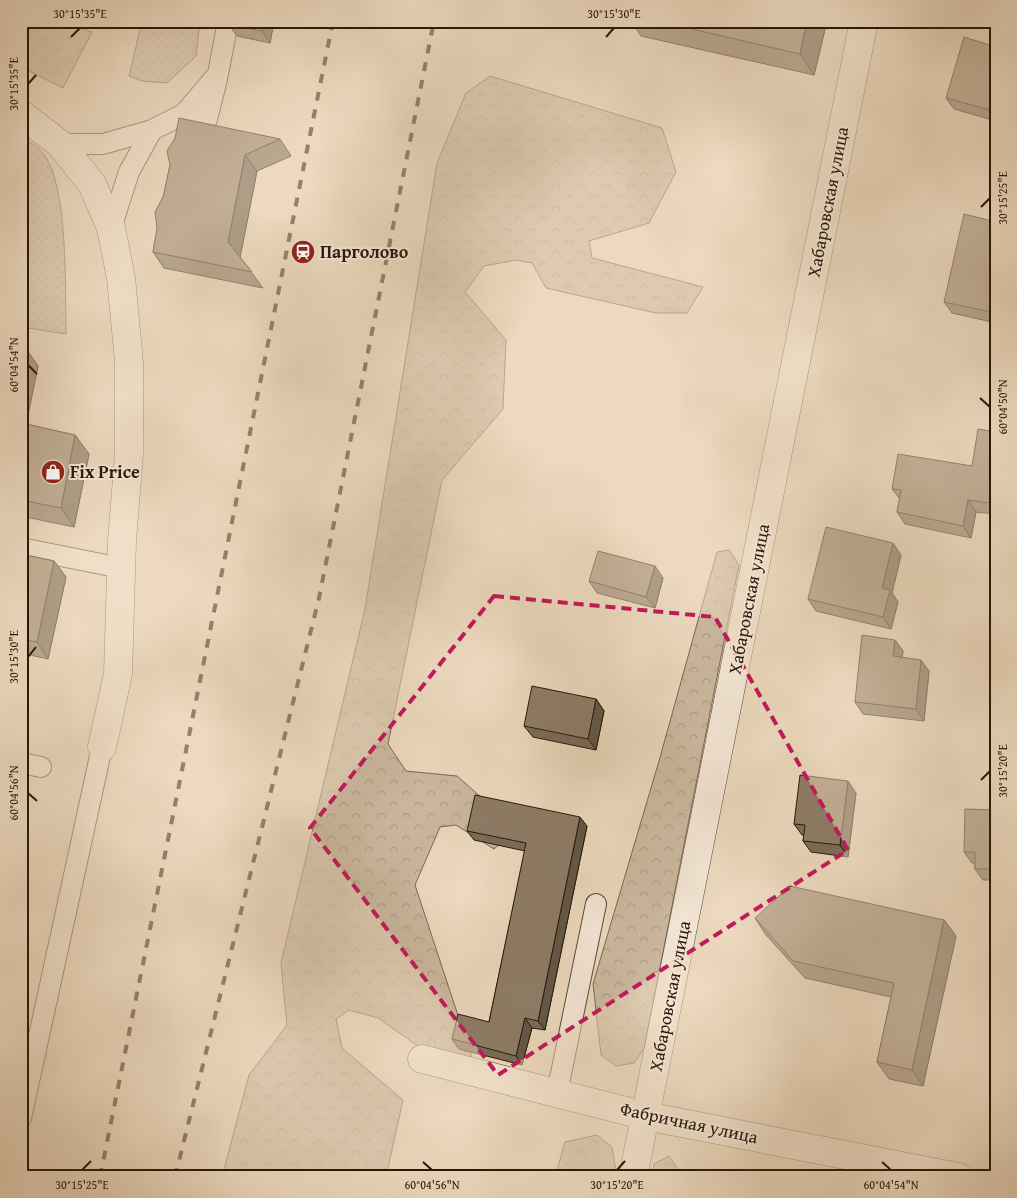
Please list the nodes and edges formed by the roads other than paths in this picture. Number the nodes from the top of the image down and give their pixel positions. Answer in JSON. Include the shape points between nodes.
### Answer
{"nodes":[{"id":1,"x":228,"y":21,"type":"edge"},
{"id":2,"x":864,"y":21,"type":"edge"},
{"id":3,"x":21,"y":114,"type":"edge"},
{"id":4,"x":152,"y":130,"type":"junction"},
{"id":5,"x":60,"y":144,"type":"junction"},
{"id":6,"x":111,"y":228,"type":"junction"},
{"id":7,"x":21,"y":548,"type":"edge"},
{"id":8,"x":120,"y":568,"type":"junction"},
{"id":9,"x":102,"y":747,"type":"joint"},
{"id":10,"x":21,"y":763,"type":"edge"},
{"id":11,"x":41,"y":767,"type":"dead end"},
{"id":12,"x":596,"y":904,"type":"dead end"},
{"id":13,"x":422,"y":1059,"type":"dead end"},
{"id":14,"x":557,"y":1093,"type":"junction"},
{"id":15,"x":646,"y":1116,"type":"junction"},
{"id":16,"x":21,"y":1118,"type":"edge"},
{"id":17,"x":634,"y":1177,"type":"edge"},
{"id":18,"x":958,"y":1177,"type":"edge"}],
"edges":[{"from":1,"to":4,"type":"lane","via":[[218,74],[184,114]]},
{"from":2,"to":15,"type":"street","name":"Хабаровская улица"},
{"from":3,"to":5,"type":"street"},
{"from":4,"to":5,"type":"lane","via":[[103,144]]},
{"from":4,"to":6,"type":"lane","via":[[129,172]]},
{"from":5,"to":6,"type":"street","via":[[92,184]]},
{"from":6,"to":8,"type":"street","via":[[121,278],[129,362],[129,454]]},
{"from":7,"to":8,"type":"lane"},
{"from":8,"to":9,"type":"street","via":[[118,674]]},
{"from":9,"to":16,"type":"lane"},
{"from":10,"to":11,"type":"lane"},
{"from":12,"to":14,"type":"lane"},
{"from":13,"to":14,"type":"street","name":"Фабричная улица"},
{"from":14,"to":15,"type":"street","name":"Фабричная улица"},
{"from":15,"to":17,"type":"street","name":"Хабаровская улица"},
{"from":15,"to":18,"type":"street","name":"Фабричная улица"}]}
